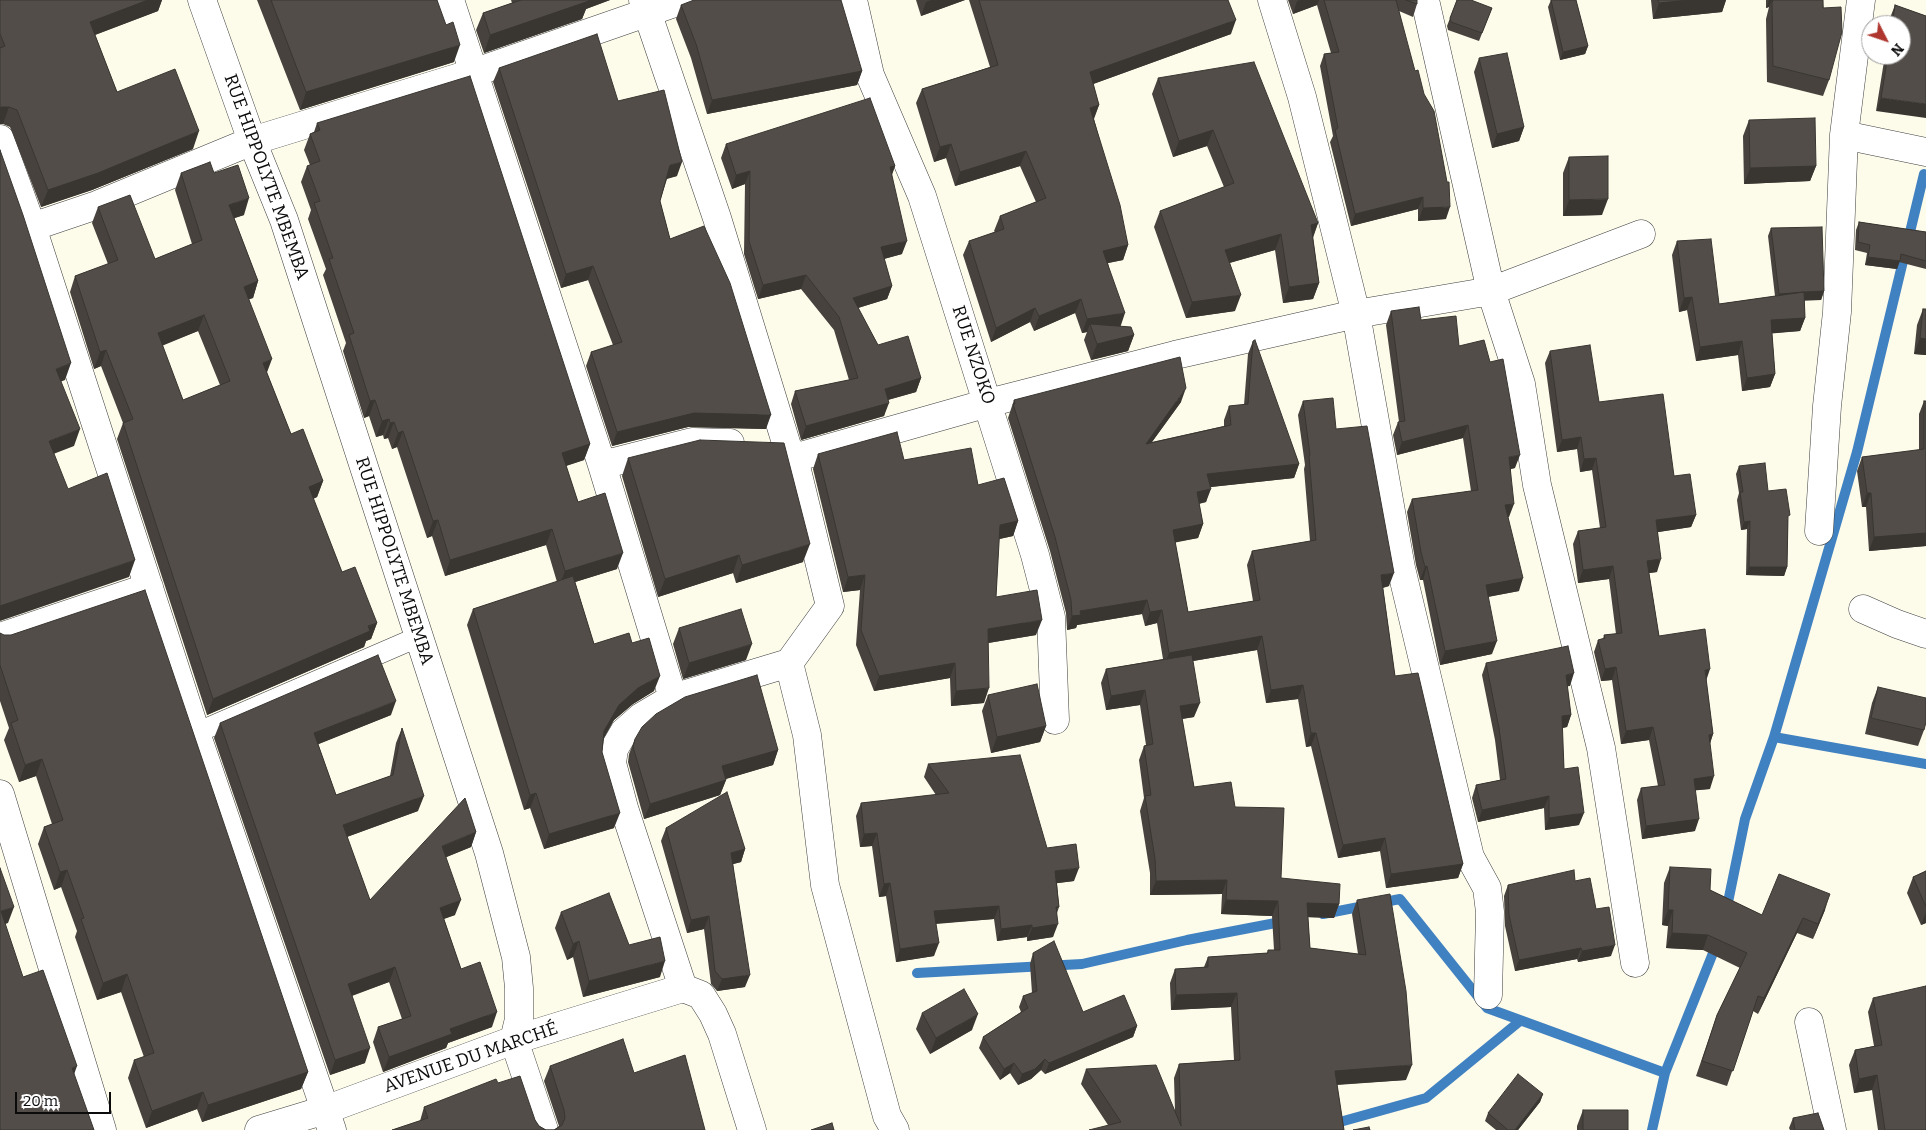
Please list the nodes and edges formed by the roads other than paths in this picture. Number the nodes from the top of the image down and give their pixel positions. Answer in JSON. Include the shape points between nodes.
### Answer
{"nodes":[{"id":1,"x":202,"y":0,"type":"edge"},
{"id":2,"x":450,"y":0,"type":"edge"},
{"id":3,"x":683,"y":0,"type":"edge"},
{"id":4,"x":853,"y":0,"type":"edge"},
{"id":5,"x":1272,"y":0,"type":"edge"},
{"id":6,"x":1425,"y":0,"type":"edge"},
{"id":7,"x":1861,"y":0,"type":"edge"},
{"id":8,"x":644,"y":6,"type":"edge"},
{"id":9,"x":474,"y":73,"type":"junction"},
{"id":10,"x":1844,"y":135,"type":"junction"},
{"id":11,"x":0,"y":139,"type":"edge"},
{"id":12,"x":252,"y":141,"type":"junction"},
{"id":13,"x":1926,"y":152,"type":"edge"},
{"id":14,"x":32,"y":227,"type":"junction"},
{"id":15,"x":1641,"y":234,"type":"dead end"},
{"id":16,"x":1491,"y":291,"type":"junction"},
{"id":17,"x":1356,"y":314,"type":"junction"},
{"id":18,"x":988,"y":403,"type":"junction"},
{"id":19,"x":790,"y":452,"type":"junction"},
{"id":20,"x":602,"y":465,"type":"junction"},
{"id":21,"x":1819,"y":531,"type":"dead end"},
{"id":22,"x":148,"y":587,"type":"junction"},
{"id":23,"x":1863,"y":609,"type":"dead end"},
{"id":24,"x":1926,"y":634,"type":"edge"},
{"id":25,"x":0,"y":637,"type":"edge"},
{"id":26,"x":418,"y":637,"type":"junction"},
{"id":27,"x":789,"y":663,"type":"junction"},
{"id":28,"x":673,"y":698,"type":"junction"},
{"id":29,"x":1055,"y":720,"type":"dead end"},
{"id":30,"x":196,"y":733,"type":"junction"},
{"id":31,"x":0,"y":794,"type":"edge"},
{"id":32,"x":1635,"y":963,"type":"dead end"},
{"id":33,"x":683,"y":988,"type":"junction"},
{"id":34,"x":1488,"y":995,"type":"dead end"},
{"id":35,"x":1809,"y":1022,"type":"dead end"},
{"id":36,"x":514,"y":1040,"type":"junction"},
{"id":37,"x":328,"y":1120,"type":"edge"},
{"id":38,"x":102,"y":1130,"type":"edge"},
{"id":39,"x":259,"y":1130,"type":"edge"},
{"id":40,"x":544,"y":1130,"type":"edge"},
{"id":41,"x":752,"y":1130,"type":"edge"},
{"id":42,"x":895,"y":1130,"type":"edge"},
{"id":43,"x":1832,"y":1130,"type":"edge"}],
"edges":[{"from":1,"to":12,"type":"street","name":"RUE HIPPOLYTE MBEMBA"},
{"from":2,"to":9,"type":"street"},
{"from":3,"to":8,"type":"street"},
{"from":4,"to":18,"type":"street","name":"RUE NZOKO","via":[[870,75],[922,196]]},
{"from":5,"to":17,"type":"street","via":[[1302,97]]},
{"from":6,"to":16,"type":"street"},
{"from":7,"to":10,"type":"street"},
{"from":8,"to":9,"type":"street"},
{"from":8,"to":19,"type":"street","via":[[717,218]]},
{"from":9,"to":12,"type":"street"},
{"from":9,"to":20,"type":"street"},
{"from":10,"to":13,"type":"street"},
{"from":10,"to":21,"type":"street","via":[[1837,312]]},
{"from":11,"to":14,"type":"street"},
{"from":12,"to":14,"type":"street","via":[[97,205]]},
{"from":12,"to":26,"type":"street","name":"RUE HIPPOLYTE MBEMBA","via":[[284,220]]},
{"from":14,"to":22,"type":"street"},
{"from":15,"to":16,"type":"street"},
{"from":16,"to":17,"type":"street"},
{"from":16,"to":32,"type":"street","via":[[1521,384],[1537,485],[1601,748]]},
{"from":17,"to":18,"type":"street","via":[[1175,355]]},
{"from":17,"to":34,"type":"street","via":[[1401,568],[1470,857],[1487,888],[1490,912]]},
{"from":18,"to":19,"type":"street"},
{"from":18,"to":29,"type":"street","name":"RUE NZOKO","via":[[1035,555],[1050,617]]},
{"from":19,"to":20,"type":"street","via":[[692,442]]},
{"from":19,"to":27,"type":"street","via":[[830,606]]},
{"from":20,"to":28,"type":"street"},
{"from":22,"to":25,"type":"street"},
{"from":22,"to":30,"type":"street"},
{"from":23,"to":24,"type":"street"},
{"from":26,"to":30,"type":"lane"},
{"from":26,"to":36,"type":"street","name":"RUE HIPPOLYTE MBEMBA","via":[[489,853],[516,957],[520,988]]},
{"from":27,"to":28,"type":"street"},
{"from":27,"to":42,"type":"street","via":[[807,735],[825,885],[887,1116]]},
{"from":28,"to":33,"type":"street","via":[[641,717],[624,732],[614,749],[612,764]]},
{"from":30,"to":37,"type":"street"},
{"from":31,"to":38,"type":"street"},
{"from":33,"to":36,"type":"street","name":"AVENUE DU MARCHÉ"},
{"from":33,"to":41,"type":"street","via":[[701,995],[713,1014]]},
{"from":35,"to":43,"type":"street"},
{"from":36,"to":37,"type":"street","name":"AVENUE DU MARCHÉ"},
{"from":36,"to":40,"type":"street","name":"RUE HIPPOLYTE MBEMBA"},
{"from":37,"to":39,"type":"street","name":"AVENUE DU MARCHÉ"}]}
